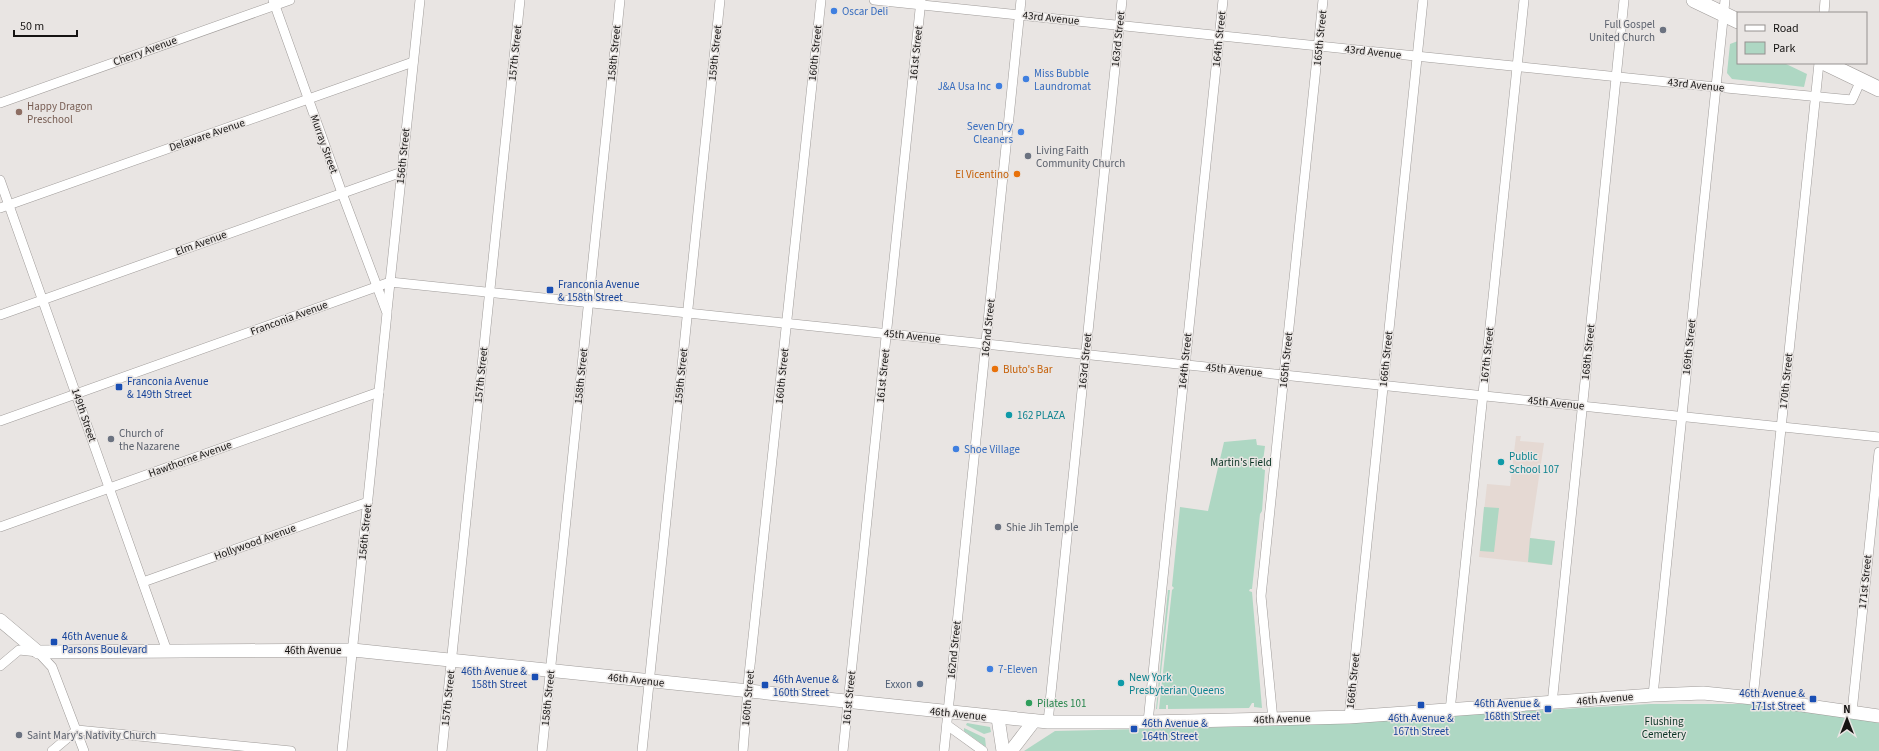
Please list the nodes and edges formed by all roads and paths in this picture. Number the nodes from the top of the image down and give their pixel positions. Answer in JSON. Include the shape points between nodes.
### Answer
{"nodes":[{"id":1,"x":290,"y":0,"type":"edge"},
{"id":2,"x":420,"y":0,"type":"edge"},
{"id":3,"x":520,"y":0,"type":"edge"},
{"id":4,"x":620,"y":0,"type":"edge"},
{"id":5,"x":720,"y":0,"type":"edge"},
{"id":6,"x":821,"y":0,"type":"edge"},
{"id":7,"x":874,"y":0,"type":"edge"},
{"id":8,"x":1021,"y":0,"type":"edge"},
{"id":9,"x":1122,"y":0,"type":"edge"},
{"id":10,"x":1223,"y":0,"type":"edge"},
{"id":11,"x":1323,"y":0,"type":"edge"},
{"id":12,"x":1423,"y":0,"type":"edge"},
{"id":13,"x":1524,"y":0,"type":"edge"},
{"id":14,"x":1624,"y":0,"type":"edge"},
{"id":15,"x":1694,"y":0,"type":"edge"},
{"id":16,"x":1825,"y":0,"type":"edge"},
{"id":17,"x":921,"y":2,"type":"edge"},
{"id":18,"x":274,"y":3,"type":"edge"},
{"id":19,"x":1724,"y":7,"type":"edge"},
{"id":20,"x":1824,"y":12,"type":"edge"},
{"id":21,"x":1020,"y":15,"type":"junction"},
{"id":22,"x":1737,"y":20,"type":"edge"},
{"id":23,"x":1120,"y":25,"type":"junction"},
{"id":24,"x":1219,"y":36,"type":"junction"},
{"id":25,"x":1319,"y":46,"type":"junction"},
{"id":26,"x":1417,"y":56,"type":"junction"},
{"id":27,"x":413,"y":62,"type":"junction"},
{"id":28,"x":1819,"y":64,"type":"edge"},
{"id":29,"x":1827,"y":64,"type":"edge"},
{"id":30,"x":1517,"y":66,"type":"junction"},
{"id":31,"x":1616,"y":77,"type":"junction"},
{"id":32,"x":1861,"y":80,"type":"junction"},
{"id":33,"x":1716,"y":87,"type":"junction"},
{"id":34,"x":1879,"y":89,"type":"edge"},
{"id":35,"x":1815,"y":97,"type":"junction"},
{"id":36,"x":308,"y":99,"type":"junction"},
{"id":37,"x":0,"y":103,"type":"edge"},
{"id":38,"x":402,"y":172,"type":"junction"},
{"id":39,"x":0,"y":180,"type":"edge"},
{"id":40,"x":342,"y":193,"type":"junction"},
{"id":41,"x":4,"y":207,"type":"edge"},
{"id":42,"x":390,"y":282,"type":"junction"},
{"id":43,"x":377,"y":287,"type":"junction"},
{"id":44,"x":490,"y":293,"type":"junction"},
{"id":45,"x":43,"y":300,"type":"junction"},
{"id":46,"x":589,"y":303,"type":"junction"},
{"id":47,"x":387,"y":313,"type":"junction"},
{"id":48,"x":688,"y":313,"type":"junction"},
{"id":49,"x":0,"y":315,"type":"edge"},
{"id":50,"x":787,"y":324,"type":"junction"},
{"id":51,"x":887,"y":334,"type":"junction"},
{"id":52,"x":986,"y":344,"type":"junction"},
{"id":53,"x":1085,"y":355,"type":"junction"},
{"id":54,"x":1185,"y":365,"type":"junction"},
{"id":55,"x":1284,"y":375,"type":"junction"},
{"id":56,"x":1384,"y":385,"type":"junction"},
{"id":57,"x":379,"y":392,"type":"junction"},
{"id":58,"x":76,"y":393,"type":"junction"},
{"id":59,"x":1483,"y":396,"type":"junction"},
{"id":60,"x":1582,"y":406,"type":"junction"},
{"id":61,"x":1682,"y":416,"type":"junction"},
{"id":62,"x":0,"y":421,"type":"edge"},
{"id":63,"x":1781,"y":427,"type":"junction"},
{"id":64,"x":1879,"y":437,"type":"edge"},
{"id":65,"x":1879,"y":452,"type":"edge"},
{"id":66,"x":110,"y":488,"type":"junction"},
{"id":67,"x":368,"y":502,"type":"junction"},
{"id":68,"x":0,"y":527,"type":"edge"},
{"id":69,"x":143,"y":582,"type":"junction"},
{"id":70,"x":0,"y":620,"type":"edge"},
{"id":71,"x":352,"y":650,"type":"junction"},
{"id":72,"x":167,"y":651,"type":"junction"},
{"id":73,"x":38,"y":652,"type":"junction"},
{"id":74,"x":452,"y":662,"type":"junction"},
{"id":75,"x":0,"y":666,"type":"edge"},
{"id":76,"x":550,"y":672,"type":"junction"},
{"id":77,"x":650,"y":682,"type":"junction"},
{"id":78,"x":748,"y":692,"type":"junction"},
{"id":79,"x":1653,"y":695,"type":"junction"},
{"id":80,"x":1753,"y":698,"type":"junction"},
{"id":81,"x":848,"y":703,"type":"junction"},
{"id":82,"x":1552,"y":704,"type":"junction"},
{"id":83,"x":1450,"y":711,"type":"junction"},
{"id":84,"x":1852,"y":712,"type":"junction"},
{"id":85,"x":1879,"y":716,"type":"edge"},
{"id":86,"x":1349,"y":717,"type":"junction"},
{"id":87,"x":998,"y":718,"type":"junction"},
{"id":88,"x":947,"y":719,"type":"junction"},
{"id":89,"x":1274,"y":720,"type":"junction"},
{"id":90,"x":1034,"y":721,"type":"junction"},
{"id":91,"x":1048,"y":722,"type":"junction"},
{"id":92,"x":1148,"y":722,"type":"junction"},
{"id":93,"x":77,"y":730,"type":"junction"},
{"id":94,"x":52,"y":751,"type":"edge"},
{"id":95,"x":84,"y":751,"type":"edge"},
{"id":96,"x":291,"y":751,"type":"edge"},
{"id":97,"x":342,"y":751,"type":"edge"},
{"id":98,"x":442,"y":751,"type":"edge"},
{"id":99,"x":542,"y":751,"type":"edge"},
{"id":100,"x":642,"y":751,"type":"edge"},
{"id":101,"x":743,"y":751,"type":"edge"},
{"id":102,"x":843,"y":751,"type":"edge"},
{"id":103,"x":944,"y":751,"type":"edge"},
{"id":104,"x":983,"y":751,"type":"edge"},
{"id":105,"x":1003,"y":751,"type":"edge"},
{"id":106,"x":1011,"y":751,"type":"edge"}],
"edges":[{"from":1,"to":18,"type":"street","name":"Cherry Avenue"},
{"from":2,"to":27,"type":"street","name":"156th Street"},
{"from":3,"to":44,"type":"street","name":"157th Street"},
{"from":4,"to":46,"type":"street","name":"158th Street"},
{"from":5,"to":48,"type":"street","name":"159th Street"},
{"from":6,"to":50,"type":"street","name":"160th Street"},
{"from":7,"to":17,"type":"street","name":"43rd Avenue"},
{"from":8,"to":21,"type":"street","name":"162nd Street"},
{"from":9,"to":23,"type":"street","name":"163rd Street"},
{"from":10,"to":24,"type":"street","name":"164th Street"},
{"from":11,"to":25,"type":"street","name":"165th Street"},
{"from":12,"to":26,"type":"street","name":"166th Street"},
{"from":13,"to":30,"type":"street","name":"167th Street"},
{"from":14,"to":31,"type":"street","name":"168th Street"},
{"from":15,"to":19,"type":"main road"},
{"from":16,"to":20,"type":"street"},
{"from":17,"to":21,"type":"street","name":"43rd Avenue"},
{"from":17,"to":51,"type":"street","name":"161st Street"},
{"from":18,"to":36,"type":"street","name":"Murray Street"},
{"from":18,"to":37,"type":"street","name":"Cherry Avenue"},
{"from":19,"to":22,"type":"main road"},
{"from":19,"to":33,"type":"street","name":"169th Street"},
{"from":21,"to":23,"type":"street","name":"43rd Avenue"},
{"from":21,"to":52,"type":"street","name":"162nd Street"},
{"from":23,"to":24,"type":"street","name":"43rd Avenue"},
{"from":23,"to":53,"type":"street","name":"163rd Street"},
{"from":24,"to":25,"type":"street","name":"43rd Avenue"},
{"from":24,"to":54,"type":"street","name":"164th Street"},
{"from":25,"to":26,"type":"street","name":"43rd Avenue"},
{"from":25,"to":55,"type":"street","name":"165th Street"},
{"from":26,"to":30,"type":"street","name":"43rd Avenue"},
{"from":26,"to":56,"type":"street","name":"166th Street"},
{"from":27,"to":36,"type":"street","name":"Delaware Avenue"},
{"from":27,"to":38,"type":"street","name":"156th Street"},
{"from":28,"to":35,"type":"street","name":"170th Street"},
{"from":29,"to":32,"type":"main road"},
{"from":30,"to":31,"type":"street","name":"43rd Avenue"},
{"from":30,"to":59,"type":"street","name":"167th Street"},
{"from":31,"to":33,"type":"street","name":"43rd Avenue"},
{"from":31,"to":60,"type":"street","name":"168th Street"},
{"from":32,"to":34,"type":"main road"},
{"from":32,"to":35,"type":"street","name":"43rd Avenue","via":[[1852,100]]},
{"from":33,"to":35,"type":"street","name":"43rd Avenue"},
{"from":33,"to":61,"type":"street","name":"169th Street"},
{"from":35,"to":63,"type":"street","name":"170th Street"},
{"from":36,"to":40,"type":"street","name":"Murray Street"},
{"from":36,"to":41,"type":"street","name":"Delaware Avenue"},
{"from":38,"to":40,"type":"street","name":"Elm Avenue"},
{"from":38,"to":42,"type":"street","name":"156th Street"},
{"from":39,"to":41,"type":"street","name":"149th Street"},
{"from":40,"to":43,"type":"street","name":"Murray Street"},
{"from":40,"to":45,"type":"street","name":"Elm Avenue"},
{"from":41,"to":45,"type":"street","name":"149th Street"},
{"from":42,"to":43,"type":"street","name":"Franconia Avenue"},
{"from":42,"to":44,"type":"street","name":"Franconia Avenue"},
{"from":42,"to":47,"type":"street","name":"156th Street"},
{"from":43,"to":47,"type":"street","name":"156th Street"},
{"from":43,"to":58,"type":"street","name":"Franconia Avenue"},
{"from":44,"to":46,"type":"street","name":"Franconia Avenue"},
{"from":44,"to":74,"type":"street","name":"157th Street"},
{"from":45,"to":49,"type":"street","name":"Elm Avenue"},
{"from":45,"to":58,"type":"street","name":"149th Street"},
{"from":46,"to":48,"type":"street","name":"45th Avenue"},
{"from":46,"to":76,"type":"street","name":"158th Street"},
{"from":47,"to":57,"type":"street","name":"156th Street"},
{"from":48,"to":50,"type":"street","name":"45th Avenue"},
{"from":48,"to":77,"type":"street","name":"159th Street"},
{"from":50,"to":51,"type":"street","name":"45th Avenue"},
{"from":50,"to":78,"type":"street","name":"160th Street"},
{"from":51,"to":52,"type":"street","name":"45th Avenue"},
{"from":51,"to":81,"type":"street","name":"161st Street"},
{"from":52,"to":53,"type":"street","name":"45th Avenue"},
{"from":52,"to":88,"type":"street","name":"162nd Street"},
{"from":53,"to":54,"type":"street","name":"45th Avenue"},
{"from":53,"to":91,"type":"street","name":"163rd Street"},
{"from":54,"to":55,"type":"street","name":"45th Avenue"},
{"from":54,"to":92,"type":"street","name":"164th Street"},
{"from":55,"to":56,"type":"street","name":"45th Avenue"},
{"from":55,"to":89,"type":"street","name":"165th Street","via":[[1261,596]]},
{"from":56,"to":59,"type":"street","name":"45th Avenue"},
{"from":56,"to":86,"type":"street","name":"166th Street"},
{"from":57,"to":66,"type":"street","name":"Hawthorne Avenue"},
{"from":57,"to":67,"type":"street","name":"156th Street"},
{"from":58,"to":62,"type":"street","name":"Franconia Avenue"},
{"from":58,"to":66,"type":"street","name":"149th Street"},
{"from":59,"to":60,"type":"street","name":"45th Avenue"},
{"from":59,"to":83,"type":"street","name":"167th Street"},
{"from":60,"to":61,"type":"street","name":"45th Avenue"},
{"from":60,"to":82,"type":"street","name":"168th Street"},
{"from":61,"to":63,"type":"street","name":"45th Avenue"},
{"from":61,"to":79,"type":"street","name":"169th Street"},
{"from":63,"to":64,"type":"street","name":"45th Avenue"},
{"from":63,"to":80,"type":"street","name":"170th Street"},
{"from":65,"to":84,"type":"street","name":"171st Street"},
{"from":66,"to":68,"type":"street","name":"Hawthorne Avenue"},
{"from":66,"to":69,"type":"street","name":"149th Street"},
{"from":67,"to":69,"type":"street","name":"Hollywood Avenue"},
{"from":67,"to":71,"type":"street","name":"156th Street"},
{"from":69,"to":72,"type":"street","name":"149th Street"},
{"from":70,"to":73,"type":"street"},
{"from":71,"to":72,"type":"street","name":"46th Avenue"},
{"from":71,"to":74,"type":"street","name":"46th Avenue"},
{"from":71,"to":97,"type":"street","name":"156th Street"},
{"from":72,"to":73,"type":"street","name":"46th Avenue"},
{"from":73,"to":75,"type":"street","via":[[19,650]]},
{"from":73,"to":93,"type":"street","via":[[52,667]]},
{"from":74,"to":76,"type":"street","name":"46th Avenue"},
{"from":74,"to":98,"type":"street","name":"157th Street"},
{"from":76,"to":77,"type":"street","name":"46th Avenue"},
{"from":76,"to":99,"type":"street","name":"158th Street"},
{"from":77,"to":78,"type":"street","name":"46th Avenue"},
{"from":77,"to":100,"type":"street","name":"159th Street"},
{"from":78,"to":81,"type":"street","name":"46th Avenue"},
{"from":78,"to":101,"type":"street","name":"160th Street"},
{"from":79,"to":80,"type":"street","name":"46th Avenue","via":[[1703,693]]},
{"from":79,"to":82,"type":"street","name":"46th Avenue"},
{"from":80,"to":84,"type":"street","name":"46th Avenue"},
{"from":81,"to":88,"type":"street","name":"46th Avenue"},
{"from":81,"to":102,"type":"street","name":"161st Street"},
{"from":82,"to":83,"type":"street","name":"46th Avenue"},
{"from":83,"to":86,"type":"street","name":"46th Avenue"},
{"from":84,"to":85,"type":"street","name":"46th Avenue"},
{"from":86,"to":89,"type":"street","name":"46th Avenue"},
{"from":87,"to":88,"type":"street","name":"46th Avenue"},
{"from":87,"to":90,"type":"street","name":"46th Avenue"},
{"from":87,"to":105,"type":"street"},
{"from":88,"to":103,"type":"street","name":"162nd Street"},
{"from":88,"to":104,"type":"street"},
{"from":89,"to":92,"type":"street","name":"46th Avenue"},
{"from":90,"to":91,"type":"street","name":"46th Avenue"},
{"from":90,"to":106,"type":"street"},
{"from":91,"to":92,"type":"street","name":"46th Avenue"},
{"from":93,"to":94,"type":"street"},
{"from":93,"to":95,"type":"street"},
{"from":93,"to":96,"type":"street"}]}
